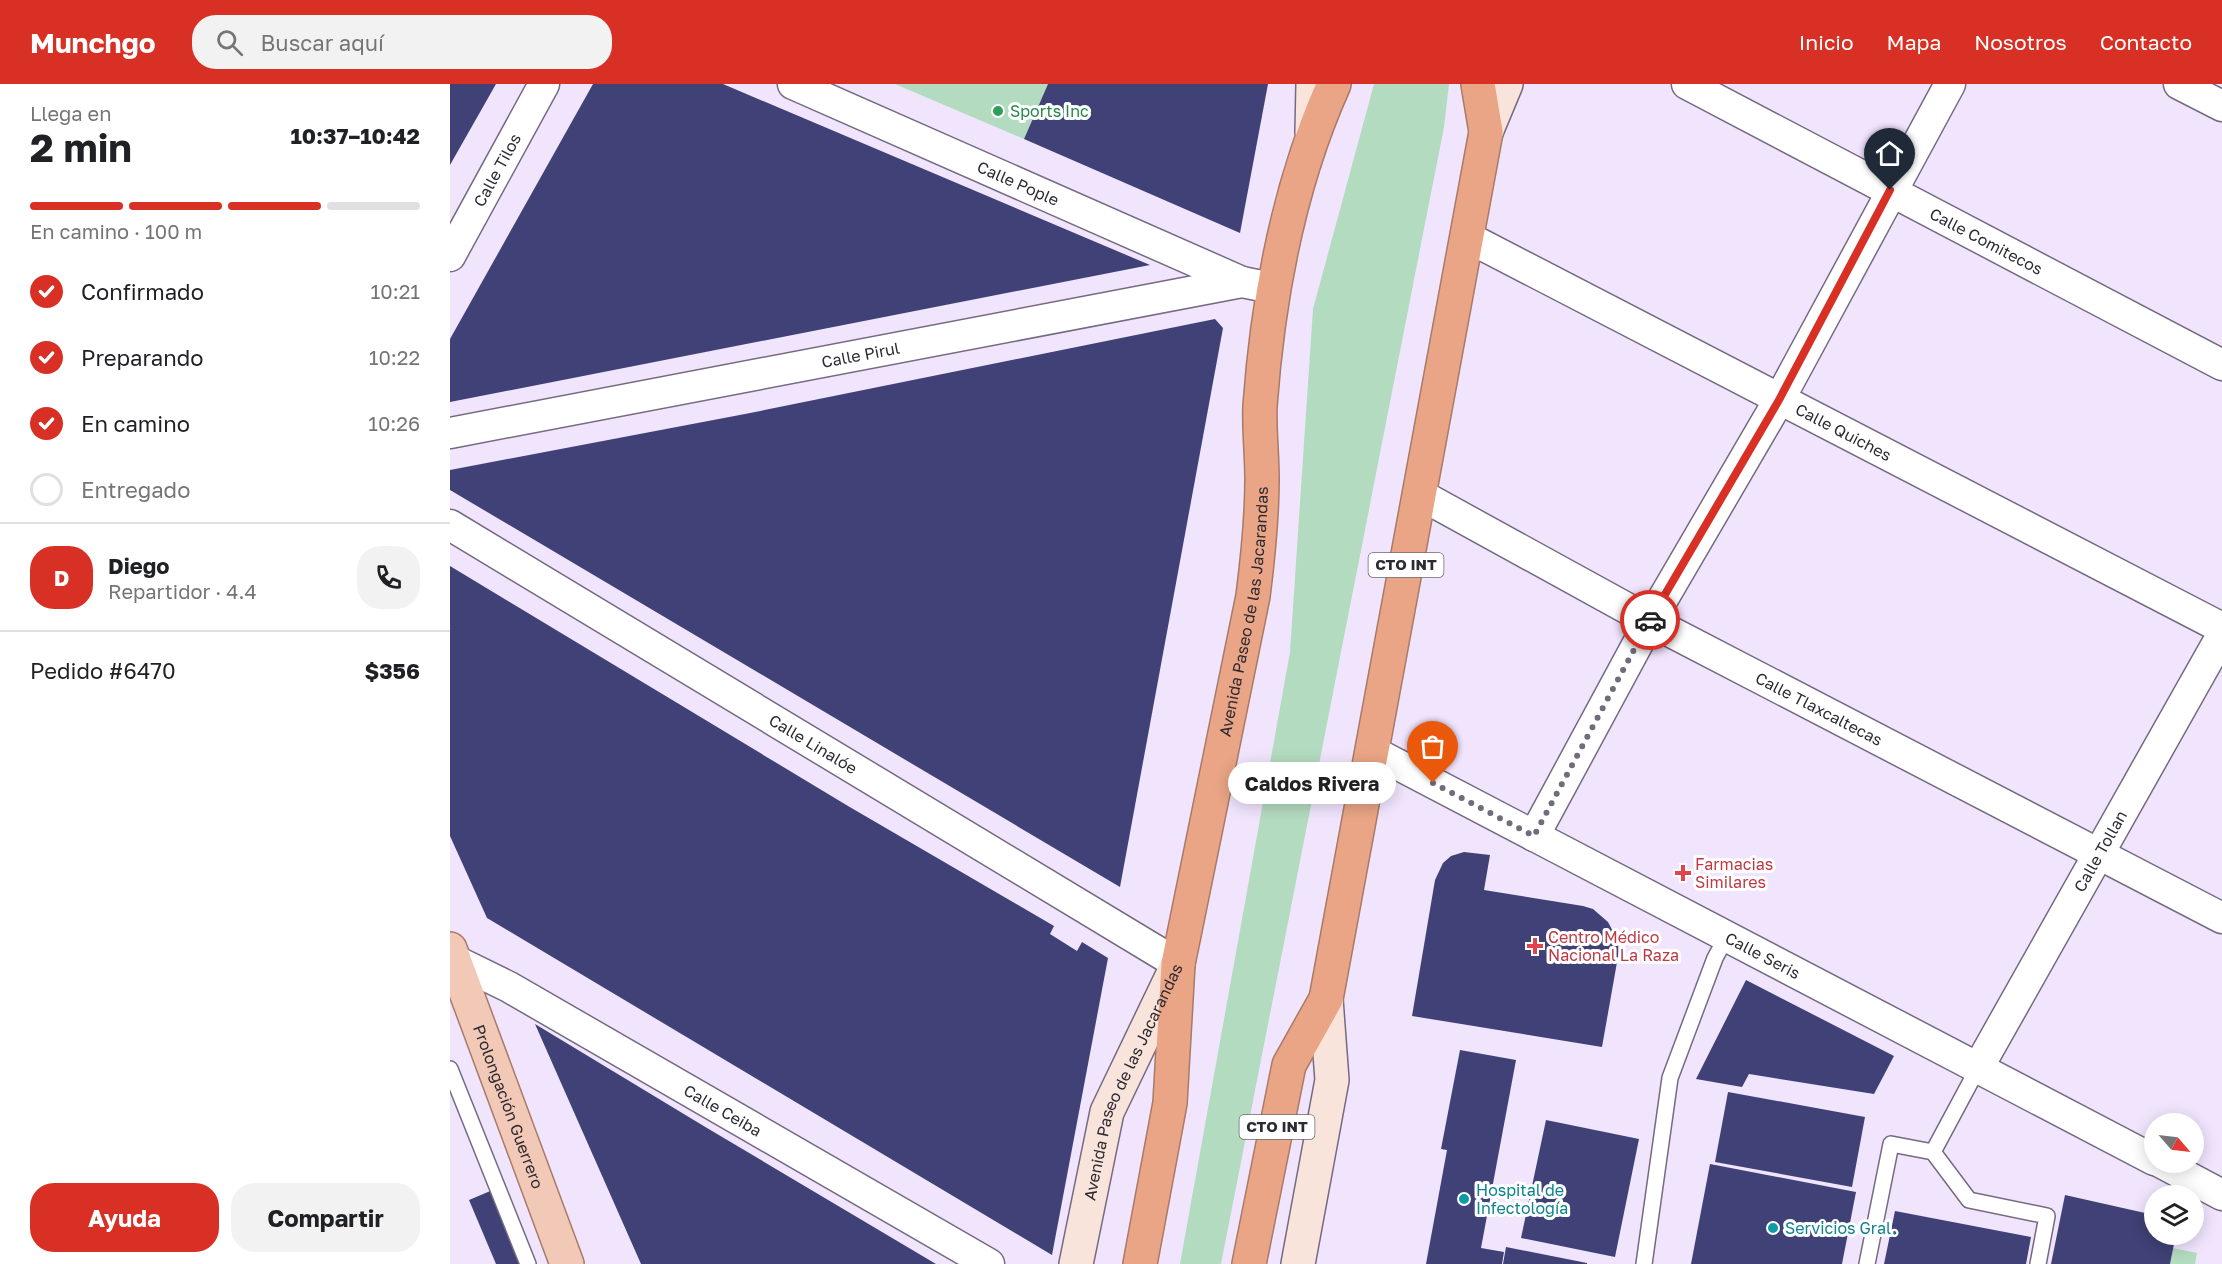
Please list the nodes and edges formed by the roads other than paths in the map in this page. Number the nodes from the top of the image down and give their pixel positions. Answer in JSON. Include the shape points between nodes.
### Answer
{"nodes":[{"id":1,"x":544,"y":84,"type":"edge"},
{"id":2,"x":794,"y":84,"type":"edge"},
{"id":3,"x":1312,"y":84,"type":"edge"},
{"id":4,"x":1334,"y":84,"type":"edge"},
{"id":5,"x":1478,"y":84,"type":"edge"},
{"id":6,"x":1506,"y":84,"type":"edge"},
{"id":7,"x":1687,"y":84,"type":"edge"},
{"id":8,"x":1950,"y":84,"type":"edge"},
{"id":9,"x":2179,"y":84,"type":"edge"},
{"id":10,"x":2222,"y":106,"type":"edge"},
{"id":11,"x":1312,"y":132,"type":"junction"},
{"id":12,"x":1486,"y":132,"type":"junction"},
{"id":13,"x":1890,"y":190,"type":"junction"},
{"id":14,"x":1467,"y":237,"type":"junction"},
{"id":15,"x":450,"y":256,"type":"edge"},
{"id":16,"x":1257,"y":285,"type":"junction"},
{"id":17,"x":2222,"y":365,"type":"edge"},
{"id":18,"x":1779,"y":400,"type":"junction"},
{"id":19,"x":450,"y":433,"type":"edge"},
{"id":20,"x":1419,"y":494,"type":"junction"},
{"id":21,"x":450,"y":525,"type":"edge"},
{"id":22,"x":1650,"y":621,"type":"junction"},
{"id":23,"x":2222,"y":628,"type":"edge"},
{"id":24,"x":2222,"y":635,"type":"edge"},
{"id":25,"x":1372,"y":751,"type":"junction"},
{"id":26,"x":1534,"y":836,"type":"junction"},
{"id":27,"x":2098,"y":853,"type":"junction"},
{"id":28,"x":2222,"y":918,"type":"edge"},
{"id":29,"x":1727,"y":936,"type":"junction"},
{"id":30,"x":452,"y":955,"type":"edge"},
{"id":31,"x":1178,"y":964,"type":"junction"},
{"id":32,"x":1326,"y":999,"type":"junction"},
{"id":33,"x":1978,"y":1068,"type":"junction"},
{"id":34,"x":450,"y":1070,"type":"edge"},
{"id":35,"x":1934,"y":1152,"type":"junction"},
{"id":36,"x":2144,"y":1155,"type":"edge"},
{"id":37,"x":2181,"y":1173,"type":"edge"},
{"id":38,"x":2222,"y":1195,"type":"edge"},
{"id":39,"x":562,"y":1251,"type":"edge"},
{"id":40,"x":528,"y":1264,"type":"edge"},
{"id":41,"x":579,"y":1264,"type":"edge"},
{"id":42,"x":989,"y":1264,"type":"edge"},
{"id":43,"x":1077,"y":1264,"type":"edge"},
{"id":44,"x":1140,"y":1264,"type":"edge"},
{"id":45,"x":1249,"y":1264,"type":"edge"},
{"id":46,"x":1298,"y":1264,"type":"edge"},
{"id":47,"x":1644,"y":1264,"type":"edge"},
{"id":48,"x":1867,"y":1264,"type":"edge"},
{"id":49,"x":2038,"y":1264,"type":"edge"}],
"edges":[{"from":1,"to":15,"type":"street","name":"Calle Tilos"},
{"from":2,"to":16,"type":"street","name":"Calle Pople"},
{"from":3,"to":11,"type":"main road","name":"Avenida Paseo de las Jacarandas"},
{"from":4,"to":11,"type":"highway"},
{"from":5,"to":12,"type":"highway","number":"CTO INT"},
{"from":6,"to":12,"type":"main road","number":"CTO INT"},
{"from":7,"to":13,"type":"street","name":"Calle Comitecos"},
{"from":8,"to":13,"type":"street"},
{"from":9,"to":10,"type":"street"},
{"from":11,"to":16,"type":"highway","name":"Avenida Paseo de las Jacarandas"},
{"from":12,"to":14,"type":"highway","number":"CTO INT"},
{"from":13,"to":17,"type":"street","name":"Calle Comitecos"},
{"from":13,"to":18,"type":"street"},
{"from":14,"to":18,"type":"street","name":"Calle Quiches"},
{"from":14,"to":20,"type":"highway","number":"CTO INT"},
{"from":16,"to":19,"type":"street","name":"Calle Pirul"},
{"from":16,"to":31,"type":"highway","name":"Avenida Paseo de las Jacarandas","via":[[1262,479],[1259,545],[1253,596]]},
{"from":18,"to":22,"type":"street"},
{"from":18,"to":23,"type":"street","name":"Calle Quiches"},
{"from":20,"to":22,"type":"street","name":"Calle Tlaxcaltecas"},
{"from":20,"to":25,"type":"highway","number":"CTO INT"},
{"from":21,"to":31,"type":"street","name":"Calle Linalóe"},
{"from":22,"to":26,"type":"street"},
{"from":22,"to":27,"type":"street","name":"Calle Tlaxcaltecas"},
{"from":24,"to":27,"type":"street","name":"Calle Tollan"},
{"from":25,"to":26,"type":"street","name":"Calle Seris"},
{"from":25,"to":32,"type":"highway","number":"CTO INT"},
{"from":26,"to":29,"type":"street","name":"Calle Seris"},
{"from":27,"to":28,"type":"street","name":"Calle Tlaxcaltecas"},
{"from":27,"to":33,"type":"street","name":"Calle Tollan"},
{"from":29,"to":33,"type":"street","name":"Calle Seris"},
{"from":29,"to":47,"type":"lane","via":[[1670,1078]]},
{"from":30,"to":39,"type":"main road","name":"Prolongación Guerrero"},
{"from":30,"to":42,"type":"street","name":"Calle Ceiba"},
{"from":31,"to":43,"type":"main road","name":"Avenida Paseo de las Jacarandas","via":[[1107,1112]]},
{"from":31,"to":44,"type":"highway","via":[[1170,1103]]},
{"from":32,"to":45,"type":"highway","number":"CTO INT","via":[[1289,1065]]},
{"from":32,"to":46,"type":"main road","number":"CTO INT","via":[[1332,1080]]},
{"from":33,"to":35,"type":"lane"},
{"from":33,"to":36,"type":"street","name":"Calle Seris"},
{"from":34,"to":40,"type":"lane"},
{"from":35,"to":48,"type":"lane","via":[[1891,1144]]},
{"from":35,"to":49,"type":"lane","via":[[1969,1200],[2047,1216]]},
{"from":37,"to":38,"type":"street"},
{"from":39,"to":41,"type":"main road"}]}
